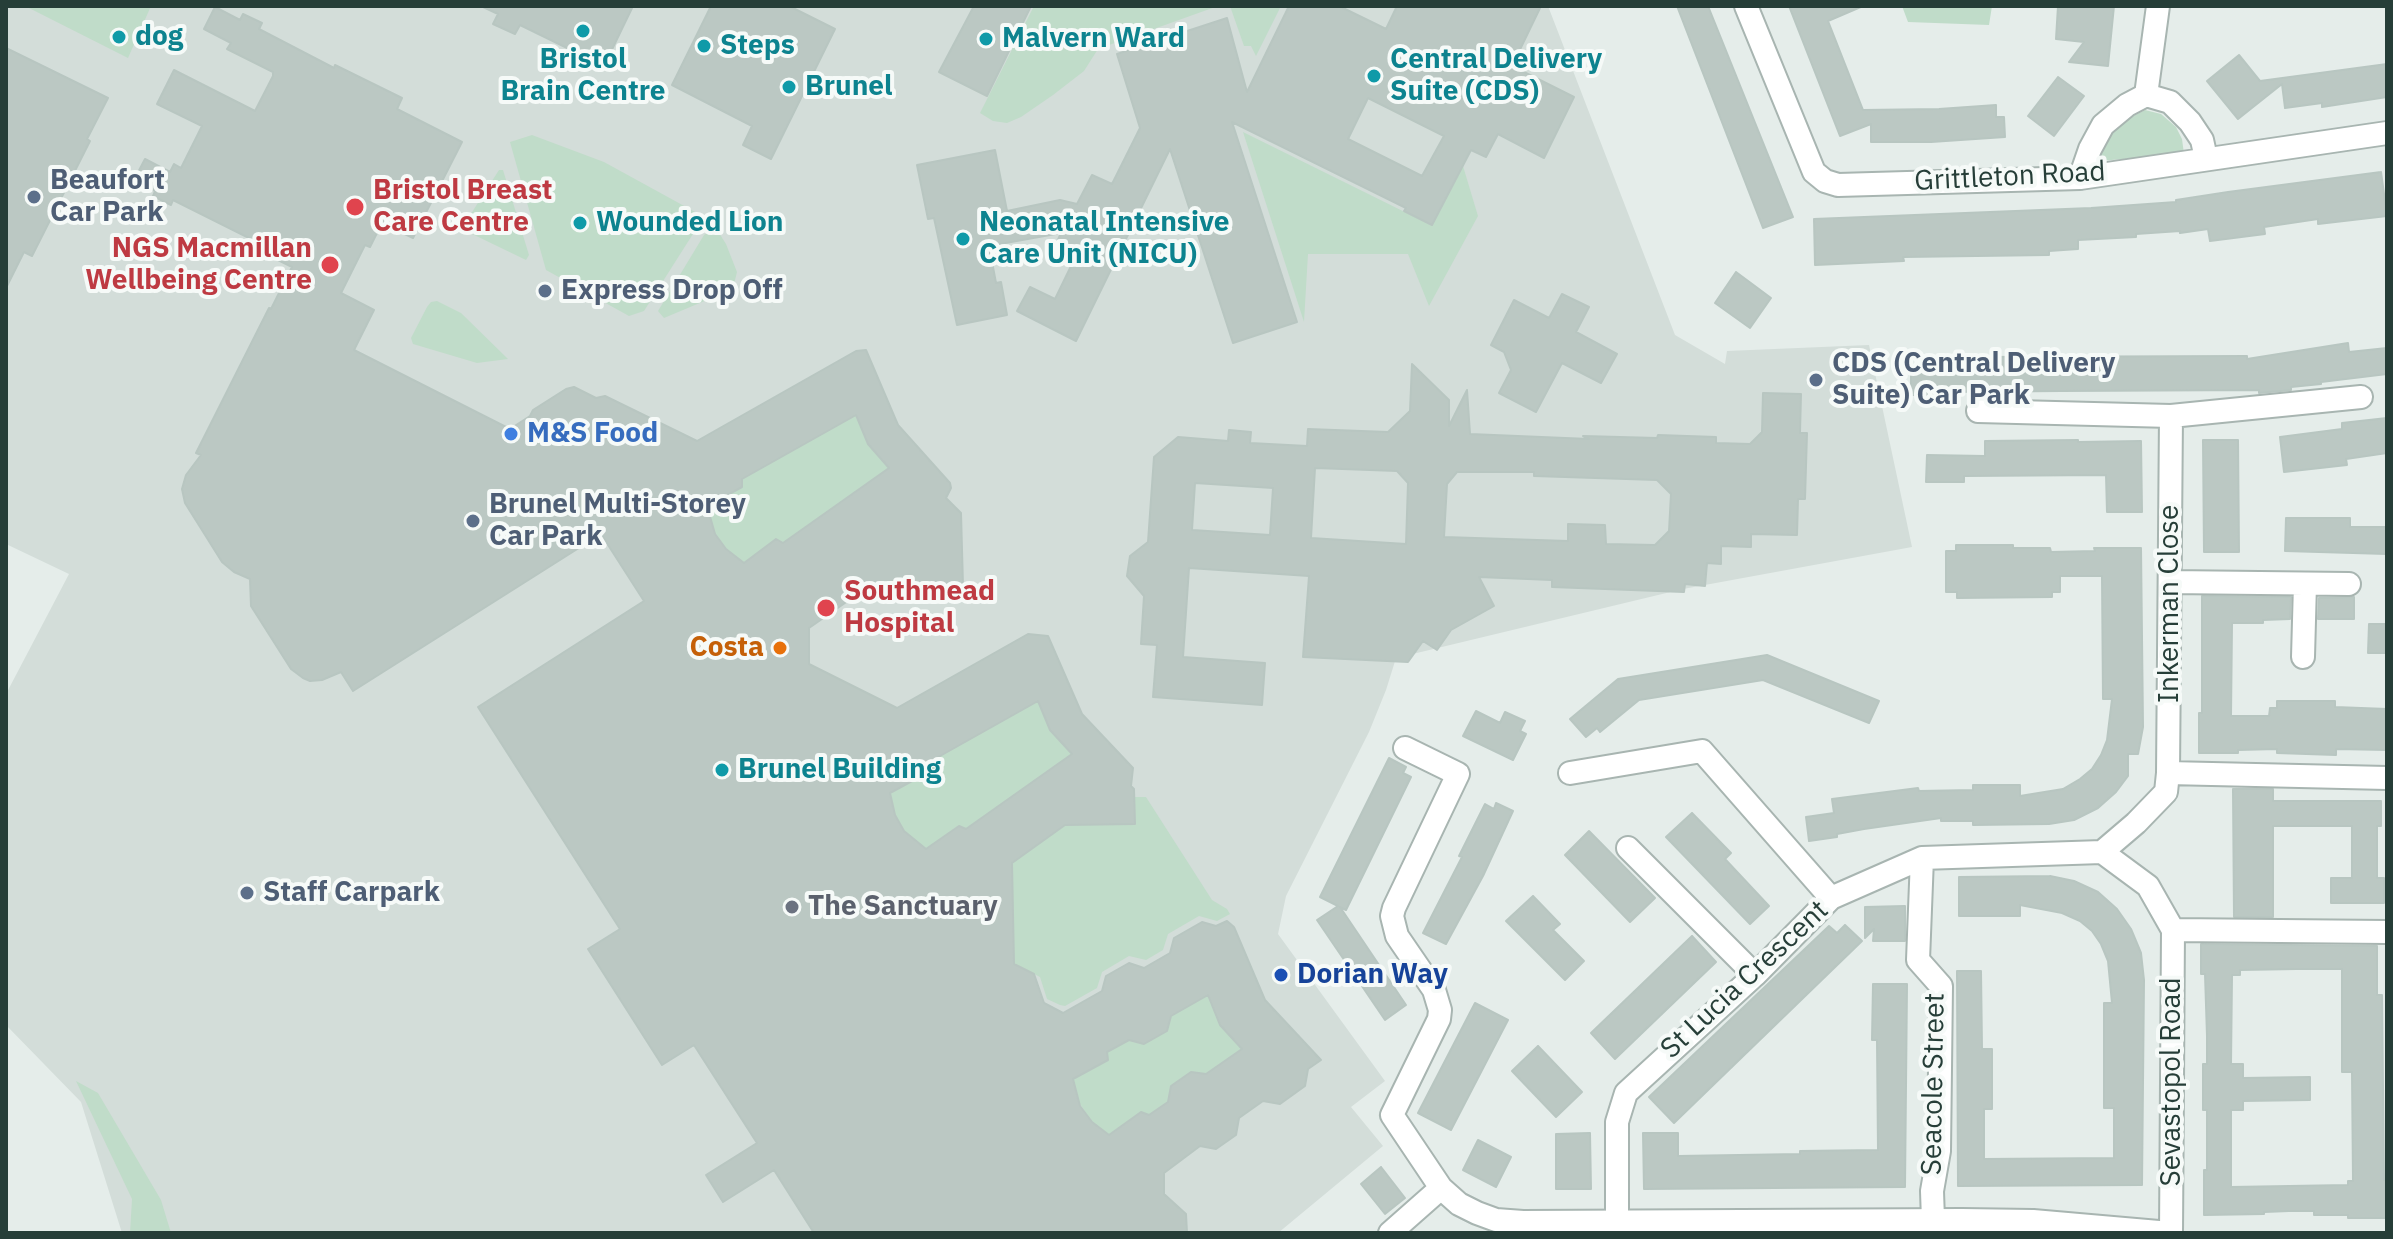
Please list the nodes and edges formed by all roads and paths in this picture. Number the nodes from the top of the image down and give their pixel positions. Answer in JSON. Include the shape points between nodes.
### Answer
{"nodes":[{"id":1,"x":1746,"y":6,"type":"edge"},
{"id":2,"x":2158,"y":6,"type":"edge"},
{"id":3,"x":2146,"y":95,"type":"junction"},
{"id":4,"x":2387,"y":133,"type":"edge"},
{"id":5,"x":2206,"y":158,"type":"junction"},
{"id":6,"x":2080,"y":178,"type":"junction"},
{"id":7,"x":2361,"y":397,"type":"dead end"},
{"id":8,"x":1978,"y":411,"type":"dead end"},
{"id":9,"x":2171,"y":416,"type":"junction"},
{"id":10,"x":2170,"y":582,"type":"junction"},
{"id":11,"x":2305,"y":584,"type":"junction"},
{"id":12,"x":2349,"y":584,"type":"dead end"},
{"id":13,"x":2303,"y":657,"type":"dead end"},
{"id":14,"x":1405,"y":748,"type":"dead end"},
{"id":15,"x":1570,"y":773,"type":"dead end"},
{"id":16,"x":2387,"y":778,"type":"edge"},
{"id":17,"x":2167,"y":782,"type":"junction"},
{"id":18,"x":1628,"y":848,"type":"dead end"},
{"id":19,"x":2102,"y":852,"type":"junction"},
{"id":20,"x":1922,"y":858,"type":"junction"},
{"id":21,"x":1831,"y":898,"type":"junction"},
{"id":22,"x":2173,"y":930,"type":"junction"},
{"id":23,"x":2387,"y":932,"type":"edge"},
{"id":24,"x":1755,"y":975,"type":"junction"},
{"id":25,"x":1441,"y":1188,"type":"junction"},
{"id":26,"x":1933,"y":1220,"type":"junction"},
{"id":27,"x":1617,"y":1222,"type":"junction"},
{"id":28,"x":1390,"y":1233,"type":"edge"},
{"id":29,"x":2170,"y":1233,"type":"edge"}],
"edges":[{"from":1,"to":6,"type":"street","name":"Grittleton Road","via":[[1814,172],[1825,181],[1838,185]]},
{"from":2,"to":3,"type":"street"},
{"from":3,"to":5,"type":"street","via":[[2170,102],[2190,122]]},
{"from":3,"to":6,"type":"street","via":[[2103,125]]},
{"from":4,"to":5,"type":"street","name":"Grittleton Road"},
{"from":5,"to":6,"type":"street","name":"Grittleton Road"},
{"from":7,"to":9,"type":"street"},
{"from":8,"to":9,"type":"street"},
{"from":9,"to":10,"type":"street","name":"Inkerman Close"},
{"from":10,"to":11,"type":"street"},
{"from":10,"to":17,"type":"street","name":"Inkerman Close"},
{"from":11,"to":12,"type":"street"},
{"from":11,"to":13,"type":"street"},
{"from":14,"to":25,"type":"street","via":[[1458,774],[1392,916],[1397,936],[1434,990],[1440,1010],[1392,1115]]},
{"from":15,"to":21,"type":"street","via":[[1702,751]]},
{"from":16,"to":17,"type":"street"},
{"from":17,"to":19,"type":"street","via":[[2136,823]]},
{"from":18,"to":24,"type":"street"},
{"from":19,"to":20,"type":"street","name":"St Lucia Crescent"},
{"from":19,"to":22,"type":"street","name":"Sevastopol Road","via":[[2148,886]]},
{"from":20,"to":21,"type":"street","name":"St Lucia Crescent"},
{"from":20,"to":26,"type":"street","name":"Seacole Street","via":[[1918,960],[1941,986]]},
{"from":21,"to":24,"type":"street","name":"St Lucia Crescent"},
{"from":22,"to":23,"type":"street"},
{"from":22,"to":29,"type":"street","name":"Sevastopol Road"},
{"from":24,"to":27,"type":"street","name":"St Lucia Crescent","via":[[1626,1093],[1617,1122]]},
{"from":25,"to":27,"type":"street","via":[[1459,1204],[1496,1220]]},
{"from":25,"to":28,"type":"street"},
{"from":26,"to":27,"type":"street"},
{"from":26,"to":29,"type":"street","via":[[2033,1221]]}]}
